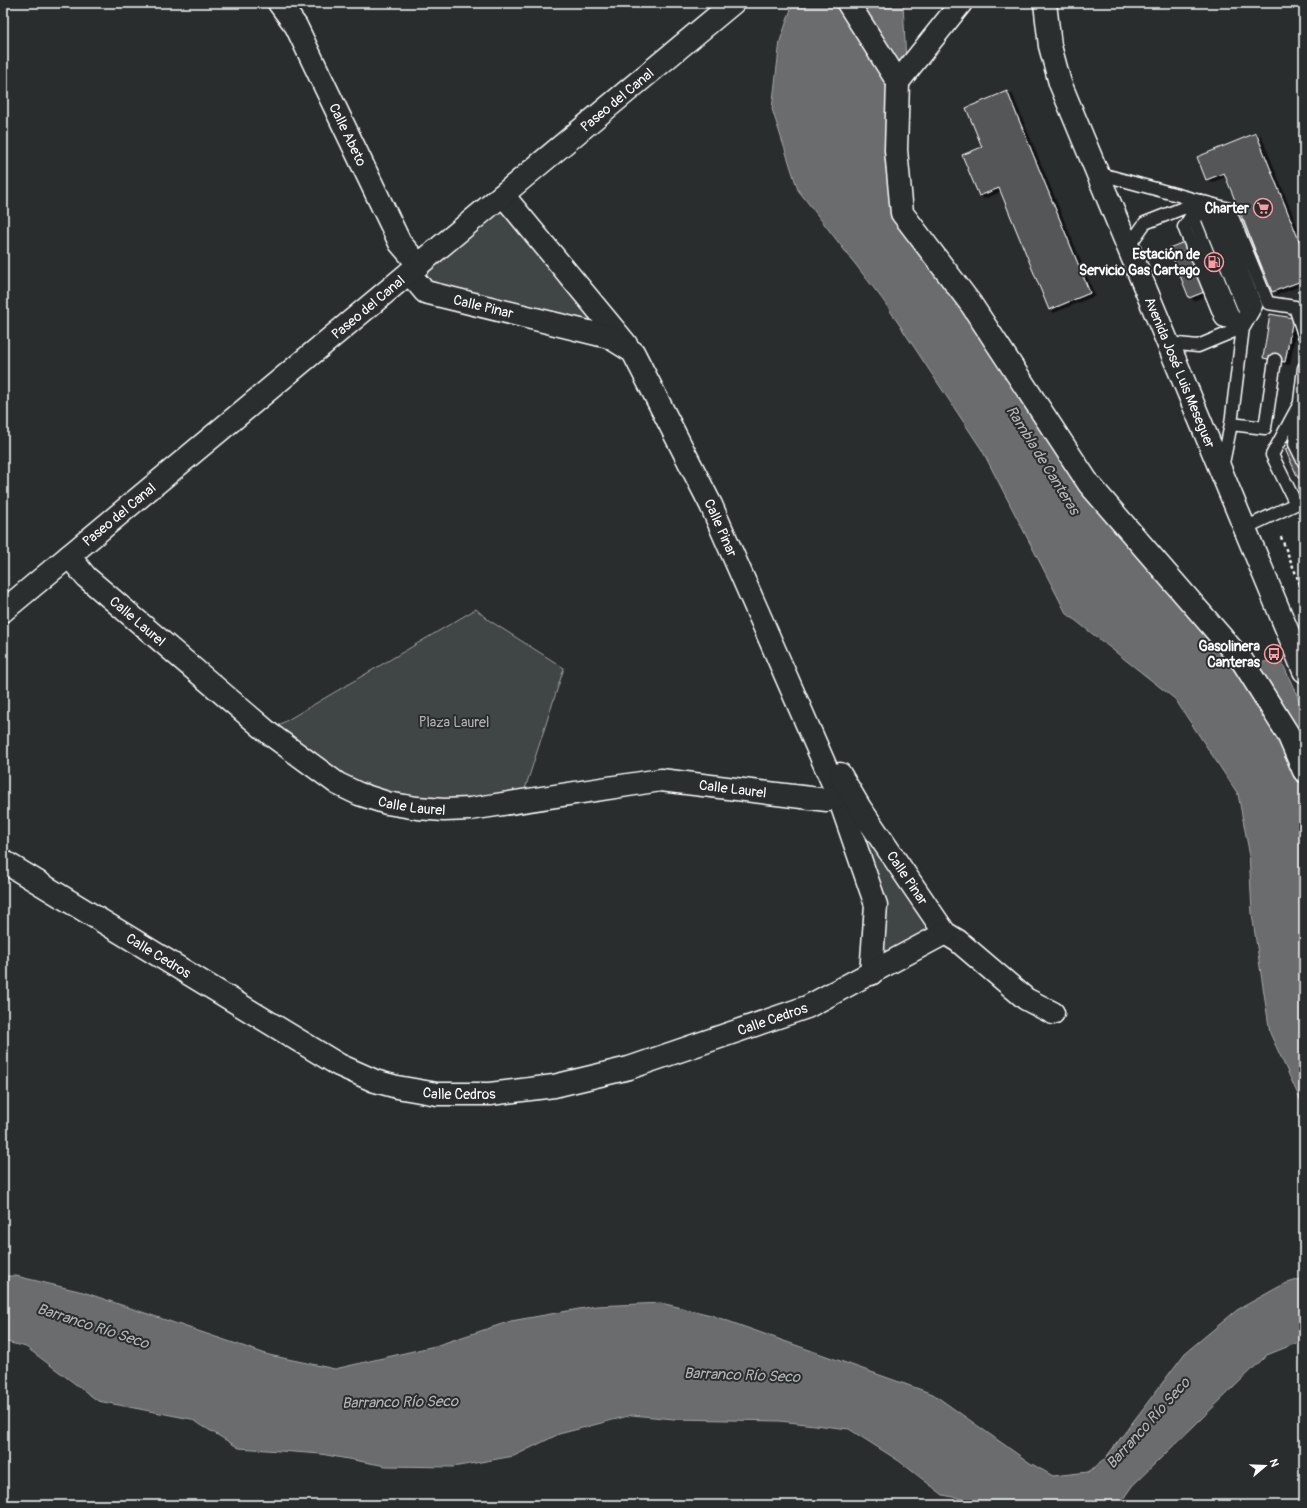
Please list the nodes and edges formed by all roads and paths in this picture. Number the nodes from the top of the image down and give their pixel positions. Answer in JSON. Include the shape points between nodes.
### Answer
{"nodes":[{"id":1,"x":279,"y":3,"type":"edge"},
{"id":2,"x":733,"y":3,"type":"edge"},
{"id":3,"x":848,"y":3,"type":"edge"},
{"id":4,"x":961,"y":3,"type":"edge"},
{"id":5,"x":1045,"y":3,"type":"edge"},
{"id":6,"x":898,"y":82,"type":"junction"},
{"id":7,"x":1097,"y":173,"type":"junction"},
{"id":8,"x":503,"y":195,"type":"junction"},
{"id":9,"x":1201,"y":201,"type":"junction"},
{"id":10,"x":1128,"y":246,"type":"junction"},
{"id":11,"x":414,"y":269,"type":"junction"},
{"id":12,"x":1244,"y":327,"type":"junction"},
{"id":13,"x":1304,"y":335,"type":"edge"},
{"id":14,"x":1168,"y":343,"type":"junction"},
{"id":15,"x":633,"y":352,"type":"junction"},
{"id":16,"x":1275,"y":360,"type":"dead end"},
{"id":17,"x":1304,"y":368,"type":"edge"},
{"id":18,"x":1302,"y":408,"type":"edge"},
{"id":19,"x":1231,"y":424,"type":"junction"},
{"id":20,"x":1304,"y":462,"type":"edge"},
{"id":21,"x":1221,"y":470,"type":"junction"},
{"id":22,"x":1300,"y":502,"type":"edge"},
{"id":23,"x":1245,"y":528,"type":"junction"},
{"id":24,"x":1281,"y":536,"type":"dead end"},
{"id":25,"x":70,"y":556,"type":"junction"},
{"id":26,"x":1304,"y":594,"type":"edge"},
{"id":27,"x":3,"y":611,"type":"edge"},
{"id":28,"x":1304,"y":671,"type":"edge"},
{"id":29,"x":801,"y":707,"type":"junction"},
{"id":30,"x":1304,"y":771,"type":"edge"},
{"id":31,"x":838,"y":795,"type":"junction"},
{"id":32,"x":3,"y":861,"type":"edge"},
{"id":33,"x":945,"y":933,"type":"junction"},
{"id":34,"x":871,"y":974,"type":"junction"},
{"id":35,"x":1053,"y":1013,"type":"dead end"}],
"edges":[{"from":1,"to":11,"type":"street","name":"Calle Abeto","via":[[296,26]]},
{"from":2,"to":8,"type":"street","name":"Paseo del Canal"},
{"from":3,"to":6,"type":"street"},
{"from":4,"to":6,"type":"street"},
{"from":5,"to":7,"type":"street","name":"Avenida José Luis Meseguer","via":[[1046,28],[1054,64]]},
{"from":6,"to":30,"type":"street","via":[[896,150],[902,213],[971,304],[1089,484],[1243,662],[1288,734]]},
{"from":7,"to":9,"type":"lane"},
{"from":7,"to":10,"type":"street","name":"Avenida José Luis Meseguer"},
{"from":8,"to":11,"type":"street","name":"Paseo del Canal"},
{"from":8,"to":15,"type":"street","name":"Calle Pinar"},
{"from":9,"to":10,"type":"lane","via":[[1145,223]]},
{"from":9,"to":12,"type":"lane","via":[[1245,311]]},
{"from":9,"to":12,"type":"lane","via":[[1184,227],[1222,320]]},
{"from":9,"to":13,"type":"lane","via":[[1229,209],[1268,302],[1282,311],[1294,307]]},
{"from":10,"to":14,"type":"street","name":"Avenida José Luis Meseguer"},
{"from":11,"to":15,"type":"street","name":"Calle Pinar","via":[[425,292],[609,337]]},
{"from":11,"to":25,"type":"street","name":"Paseo del Canal"},
{"from":12,"to":14,"type":"lane","via":[[1198,346]]},
{"from":12,"to":19,"type":"lane"},
{"from":14,"to":21,"type":"street","name":"Avenida José Luis Meseguer"},
{"from":15,"to":29,"type":"street","name":"Calle Pinar","via":[[711,505]]},
{"from":16,"to":19,"type":"lane","via":[[1265,428]]},
{"from":17,"to":18,"type":"lane"},
{"from":18,"to":20,"type":"lane","via":[[1296,444]]},
{"from":18,"to":22,"type":"lane","via":[[1272,454]]},
{"from":19,"to":21,"type":"lane"},
{"from":21,"to":23,"type":"street","name":"Avenida José Luis Meseguer"},
{"from":22,"to":23,"type":"lane"},
{"from":23,"to":28,"type":"street","name":"Avenida José Luis Meseguer"},
{"from":24,"to":26,"type":"path"},
{"from":25,"to":27,"type":"street","name":"Paseo del Canal"},
{"from":25,"to":31,"type":"street","name":"Calle Laurel","via":[[86,576],[270,734],[338,784],[387,803],[444,810],[470,809],[661,780],[827,800]]},
{"from":29,"to":31,"type":"street","name":"Calle Pinar"},
{"from":29,"to":33,"type":"street","name":"Calle Pinar","via":[[860,808]]},
{"from":31,"to":34,"type":"street","name":"Calle Pinar","via":[[876,905]]},
{"from":32,"to":34,"type":"street","name":"Calle Cedros","via":[[339,1065],[375,1081],[436,1094],[519,1091],[629,1068],[807,1007]]},
{"from":33,"to":34,"type":"street","name":"Calle Cedros"},
{"from":33,"to":35,"type":"street","name":"Calle Pinar","via":[[958,941],[1026,999]]}]}
